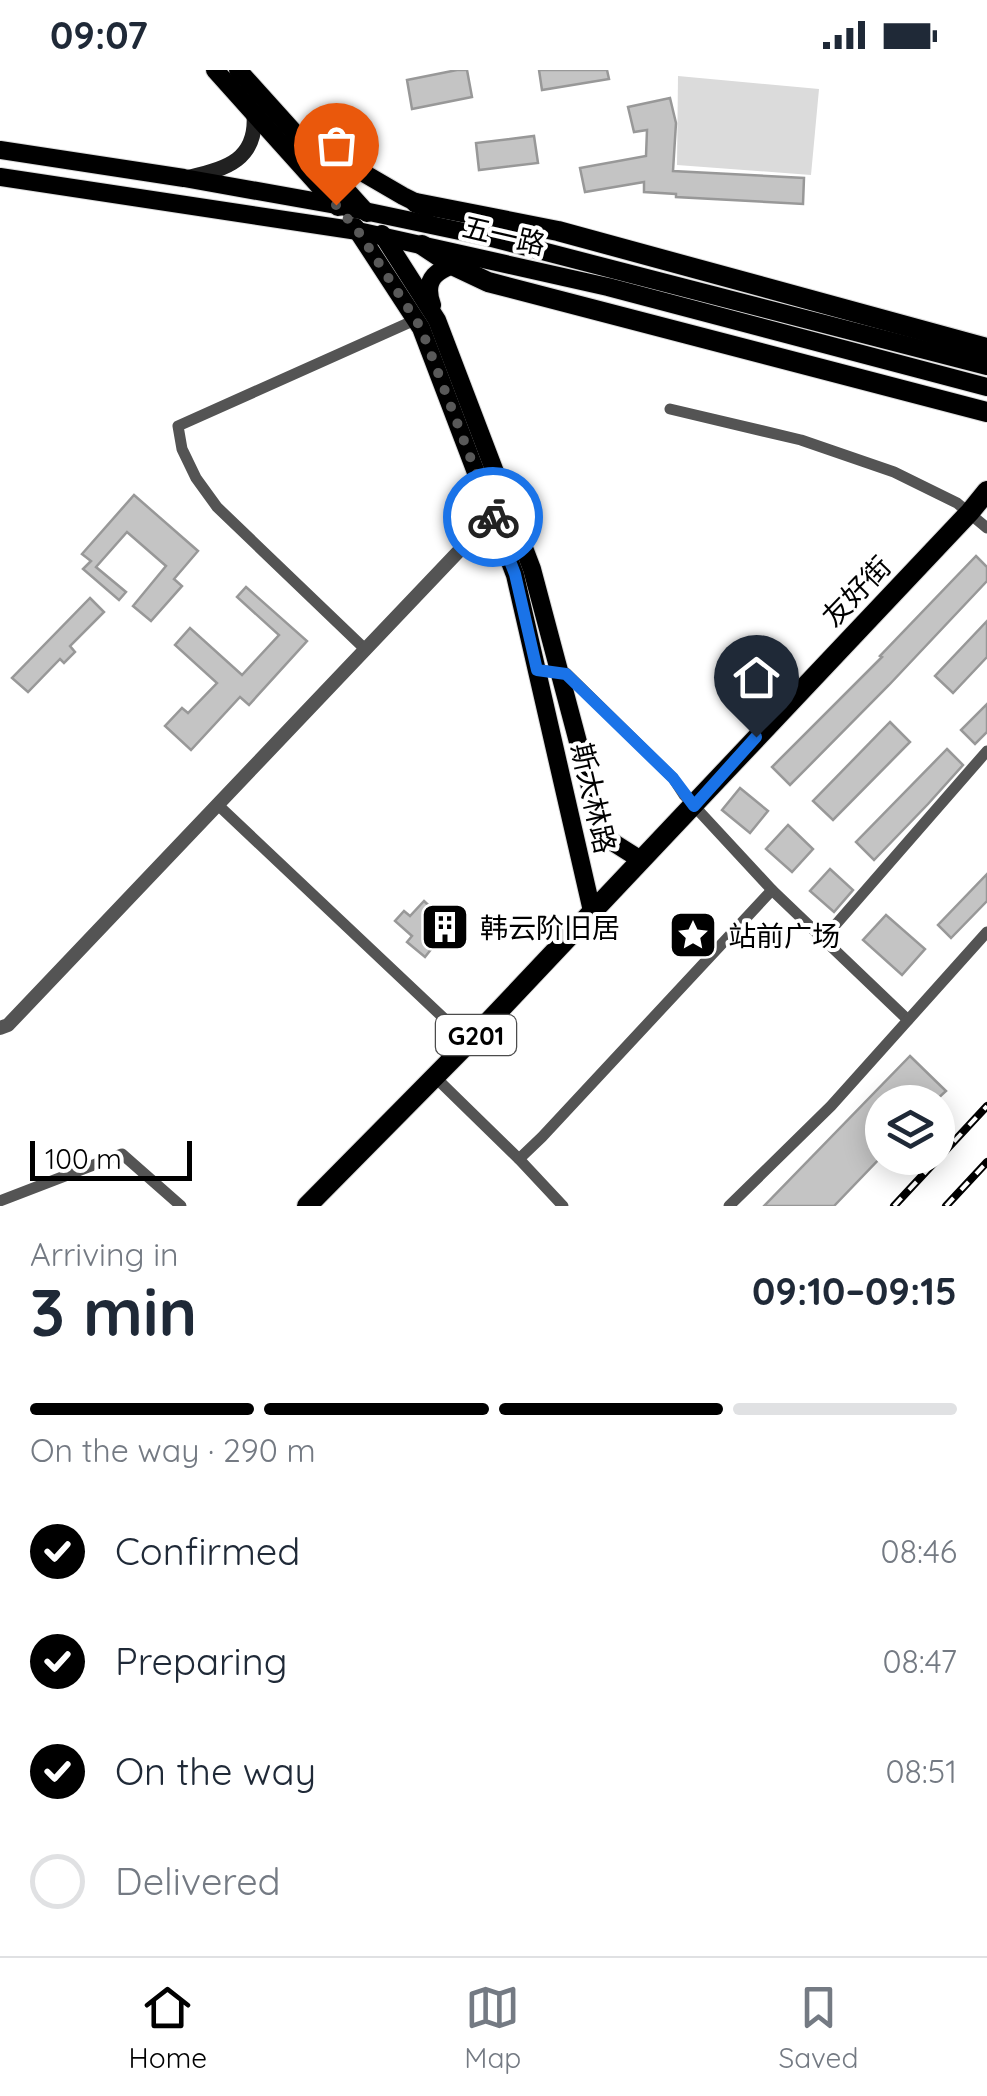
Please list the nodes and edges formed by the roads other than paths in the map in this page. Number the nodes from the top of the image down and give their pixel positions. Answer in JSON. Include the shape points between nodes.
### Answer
{"nodes":[{"id":1,"x":214,"y":70,"type":"edge"},
{"id":2,"x":238,"y":70,"type":"edge"},
{"id":3,"x":254,"y":115,"type":"junction"},
{"id":4,"x":297,"y":135,"type":"junction"},
{"id":5,"x":0,"y":150,"type":"edge"},
{"id":6,"x":0,"y":176,"type":"edge"},
{"id":7,"x":184,"y":178,"type":"junction"},
{"id":8,"x":416,"y":203,"type":"junction"},
{"id":9,"x":336,"y":205,"type":"junction"},
{"id":10,"x":365,"y":211,"type":"junction"},
{"id":11,"x":358,"y":231,"type":"junction"},
{"id":12,"x":384,"y":236,"type":"junction"},
{"id":13,"x":488,"y":237,"type":"junction"},
{"id":14,"x":422,"y":245,"type":"junction"},
{"id":15,"x":473,"y":256,"type":"junction"},
{"id":16,"x":452,"y":265,"type":"junction"},
{"id":17,"x":612,"y":279,"type":"junction"},
{"id":18,"x":416,"y":320,"type":"junction"},
{"id":19,"x":437,"y":320,"type":"junction"},
{"id":20,"x":987,"y":348,"type":"edge"},
{"id":21,"x":987,"y":366,"type":"edge"},
{"id":22,"x":987,"y":387,"type":"edge"},
{"id":23,"x":670,"y":409,"type":"dead end"},
{"id":24,"x":987,"y":412,"type":"edge"},
{"id":25,"x":987,"y":491,"type":"edge"},
{"id":26,"x":970,"y":512,"type":"junction"},
{"id":27,"x":493,"y":519,"type":"junction"},
{"id":28,"x":987,"y":528,"type":"edge"},
{"id":29,"x":366,"y":650,"type":"junction"},
{"id":30,"x":537,"y":670,"type":"junction"},
{"id":31,"x":560,"y":672,"type":"junction"},
{"id":32,"x":987,"y":751,"type":"edge"},
{"id":33,"x":218,"y":805,"type":"junction"},
{"id":34,"x":694,"y":806,"type":"junction"},
{"id":35,"x":640,"y":860,"type":"junction"},
{"id":36,"x":772,"y":890,"type":"junction"},
{"id":37,"x":592,"y":911,"type":"junction"},
{"id":38,"x":987,"y":932,"type":"edge"},
{"id":39,"x":824,"y":938,"type":"junction"},
{"id":40,"x":908,"y":1020,"type":"junction"},
{"id":41,"x":0,"y":1028,"type":"edge"},
{"id":42,"x":469,"y":1042,"type":"junction"},
{"id":43,"x":435,"y":1077,"type":"junction"},
{"id":44,"x":519,"y":1158,"type":"junction"},
{"id":45,"x":0,"y":1204,"type":"edge"},
{"id":46,"x":180,"y":1206,"type":"edge"},
{"id":47,"x":307,"y":1206,"type":"edge"},
{"id":48,"x":563,"y":1206,"type":"edge"},
{"id":49,"x":729,"y":1206,"type":"edge"}],
"edges":[{"from":1,"to":3,"type":"main road","name":"斯大林路"},
{"from":2,"to":4,"type":"main road","name":"斯大林路"},
{"from":3,"to":7,"type":"main road","via":[[246,152],[209,173]]},
{"from":3,"to":9,"type":"main road","name":"斯大林路"},
{"from":4,"to":8,"type":"main road"},
{"from":4,"to":10,"type":"main road","name":"斯大林路"},
{"from":5,"to":7,"type":"main road"},
{"from":6,"to":11,"type":"main road","name":"五一路"},
{"from":7,"to":9,"type":"main road"},
{"from":8,"to":13,"type":"main road"},
{"from":8,"to":20,"type":"highway","via":[[558,232]]},
{"from":9,"to":10,"type":"main road"},
{"from":9,"to":11,"type":"main road","name":"斯大林路"},
{"from":10,"to":12,"type":"main road","name":"斯大林路"},
{"from":10,"to":13,"type":"main road"},
{"from":11,"to":12,"type":"main road","name":"五一路"},
{"from":11,"to":18,"type":"main road","name":"斯大林路"},
{"from":12,"to":14,"type":"main road","name":"五一路"},
{"from":12,"to":19,"type":"main road","name":"斯大林路"},
{"from":13,"to":17,"type":"main road"},
{"from":14,"to":15,"type":"main road","name":"五一路"},
{"from":14,"to":16,"type":"highway"},
{"from":15,"to":16,"type":"main road"},
{"from":15,"to":17,"type":"main road","name":"五一路"},
{"from":16,"to":19,"type":"main road","via":[[430,282]]},
{"from":16,"to":24,"type":"highway","via":[[488,282]]},
{"from":17,"to":21,"type":"main road"},
{"from":17,"to":22,"type":"main road","name":"五一路"},
{"from":18,"to":27,"type":"main road","name":"斯大林路"},
{"from":18,"to":29,"type":"street","via":[[178,426],[196,478],[218,507]]},
{"from":19,"to":31,"type":"main road","name":"斯大林路","via":[[532,569]]},
{"from":23,"to":26,"type":"street","via":[[801,440],[894,472]]},
{"from":25,"to":26,"type":"highway","name":"友好街","number":"G201"},
{"from":26,"to":28,"type":"street"},
{"from":26,"to":34,"type":"highway","name":"友好街","number":"G201"},
{"from":27,"to":29,"type":"street"},
{"from":27,"to":30,"type":"main road","name":"斯大林路","via":[[515,574]]},
{"from":29,"to":33,"type":"street"},
{"from":30,"to":31,"type":"street"},
{"from":30,"to":37,"type":"main road","name":"斯大林路"},
{"from":31,"to":34,"type":"street"},
{"from":31,"to":35,"type":"main road","name":"斯大林路","via":[[603,836]]},
{"from":32,"to":39,"type":"street"},
{"from":33,"to":41,"type":"street"},
{"from":33,"to":42,"type":"street"},
{"from":34,"to":35,"type":"highway","name":"友好街","number":"G201"},
{"from":34,"to":36,"type":"street"},
{"from":35,"to":37,"type":"highway","number":"G201"},
{"from":36,"to":39,"type":"street"},
{"from":36,"to":44,"type":"street"},
{"from":37,"to":42,"type":"highway","number":"G201"},
{"from":38,"to":40,"type":"street"},
{"from":39,"to":40,"type":"street"},
{"from":40,"to":49,"type":"street"},
{"from":42,"to":43,"type":"highway","number":"G201"},
{"from":43,"to":44,"type":"street"},
{"from":43,"to":47,"type":"highway","number":"G201"},
{"from":44,"to":48,"type":"street"},
{"from":45,"to":46,"type":"street","via":[[122,1154]]}]}
